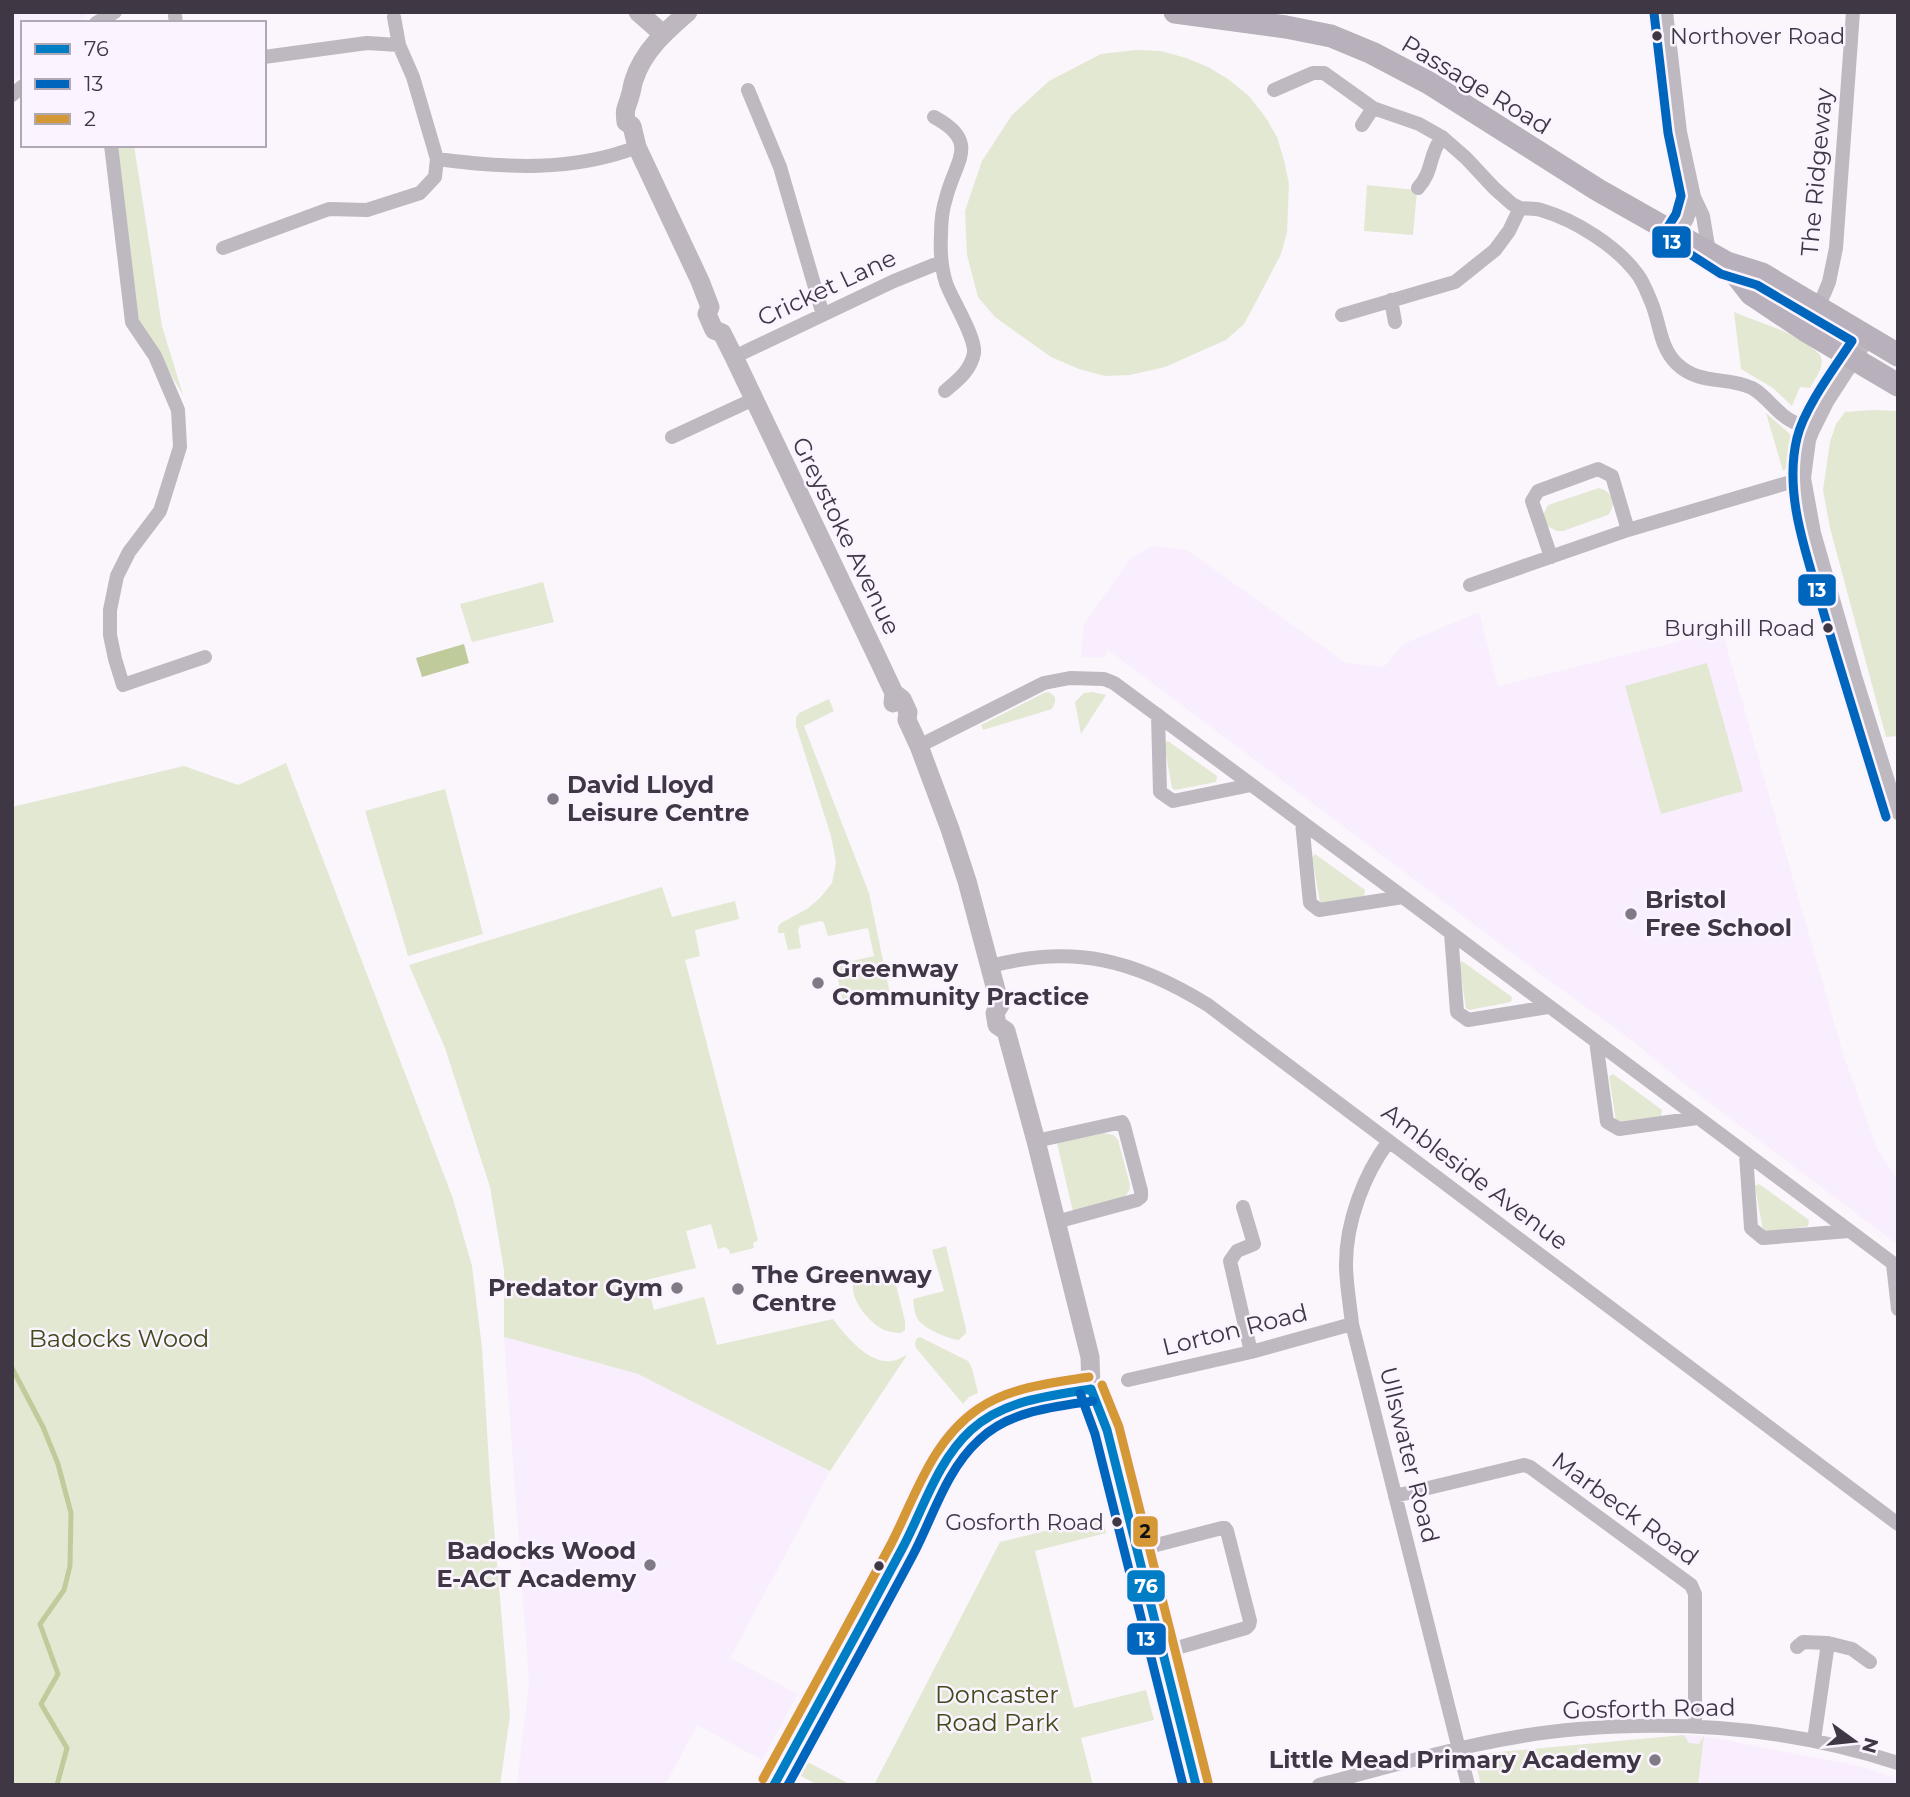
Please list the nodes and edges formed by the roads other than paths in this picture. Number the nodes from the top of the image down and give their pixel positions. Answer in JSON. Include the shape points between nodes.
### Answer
{"nodes":[{"id":1,"x":115,"y":12,"type":"edge"},
{"id":2,"x":638,"y":12,"type":"edge"},
{"id":3,"x":688,"y":12,"type":"edge"},
{"id":4,"x":1175,"y":12,"type":"edge"},
{"id":5,"x":1666,"y":12,"type":"edge"},
{"id":6,"x":1853,"y":12,"type":"edge"},
{"id":7,"x":394,"y":17,"type":"dead end"},
{"id":8,"x":100,"y":18,"type":"edge"},
{"id":9,"x":663,"y":34,"type":"junction"},
{"id":10,"x":399,"y":45,"type":"junction"},
{"id":11,"x":266,"y":57,"type":"edge"},
{"id":12,"x":748,"y":90,"type":"dead end"},
{"id":13,"x":1273,"y":90,"type":"dead end"},
{"id":14,"x":1373,"y":108,"type":"junction"},
{"id":15,"x":934,"y":117,"type":"dead end"},
{"id":16,"x":1362,"y":125,"type":"dead end"},
{"id":17,"x":1442,"y":137,"type":"junction"},
{"id":18,"x":111,"y":147,"type":"edge"},
{"id":19,"x":637,"y":147,"type":"junction"},
{"id":20,"x":437,"y":159,"type":"junction"},
{"id":21,"x":1418,"y":188,"type":"dead end"},
{"id":22,"x":1694,"y":197,"type":"junction"},
{"id":23,"x":1520,"y":208,"type":"junction"},
{"id":24,"x":1678,"y":234,"type":"junction"},
{"id":25,"x":223,"y":248,"type":"dead end"},
{"id":26,"x":1718,"y":257,"type":"junction"},
{"id":27,"x":941,"y":262,"type":"junction"},
{"id":28,"x":1391,"y":300,"type":"junction"},
{"id":29,"x":1816,"y":307,"type":"junction"},
{"id":30,"x":822,"y":315,"type":"junction"},
{"id":31,"x":1342,"y":315,"type":"dead end"},
{"id":32,"x":1395,"y":321,"type":"dead end"},
{"id":33,"x":1805,"y":330,"type":"junction"},
{"id":34,"x":1869,"y":337,"type":"junction"},
{"id":35,"x":1898,"y":355,"type":"edge"},
{"id":36,"x":734,"y":357,"type":"junction"},
{"id":37,"x":1855,"y":360,"type":"junction"},
{"id":38,"x":1898,"y":385,"type":"edge"},
{"id":39,"x":945,"y":391,"type":"dead end"},
{"id":40,"x":754,"y":400,"type":"junction"},
{"id":41,"x":1813,"y":430,"type":"junction"},
{"id":42,"x":671,"y":437,"type":"dead end"},
{"id":43,"x":1804,"y":478,"type":"junction"},
{"id":44,"x":1628,"y":530,"type":"junction"},
{"id":45,"x":1551,"y":557,"type":"junction"},
{"id":46,"x":1470,"y":585,"type":"dead end"},
{"id":47,"x":205,"y":657,"type":"dead end"},
{"id":48,"x":1158,"y":715,"type":"junction"},
{"id":49,"x":919,"y":746,"type":"junction"},
{"id":50,"x":1251,"y":785,"type":"junction"},
{"id":51,"x":1898,"y":813,"type":"edge"},
{"id":52,"x":1303,"y":822,"type":"junction"},
{"id":53,"x":1404,"y":897,"type":"junction"},
{"id":54,"x":1451,"y":933,"type":"junction"},
{"id":55,"x":991,"y":966,"type":"junction"},
{"id":56,"x":1548,"y":1007,"type":"junction"},
{"id":57,"x":1595,"y":1041,"type":"junction"},
{"id":58,"x":1697,"y":1118,"type":"junction"},
{"id":59,"x":1036,"y":1141,"type":"junction"},
{"id":60,"x":1389,"y":1141,"type":"junction"},
{"id":61,"x":1746,"y":1154,"type":"junction"},
{"id":62,"x":1242,"y":1207,"type":"dead end"},
{"id":63,"x":1056,"y":1222,"type":"junction"},
{"id":64,"x":1849,"y":1231,"type":"junction"},
{"id":65,"x":1895,"y":1266,"type":"edge"},
{"id":66,"x":1898,"y":1309,"type":"edge"},
{"id":67,"x":1352,"y":1324,"type":"junction"},
{"id":68,"x":1251,"y":1352,"type":"junction"},
{"id":69,"x":1128,"y":1380,"type":"dead end"},
{"id":70,"x":1091,"y":1389,"type":"junction"},
{"id":71,"x":1395,"y":1496,"type":"junction"},
{"id":72,"x":1898,"y":1524,"type":"edge"},
{"id":73,"x":1137,"y":1550,"type":"junction"},
{"id":74,"x":1828,"y":1643,"type":"junction"},
{"id":75,"x":1797,"y":1647,"type":"dead end"},
{"id":76,"x":1163,"y":1652,"type":"junction"},
{"id":77,"x":1870,"y":1662,"type":"dead end"},
{"id":78,"x":1695,"y":1726,"type":"junction"},
{"id":79,"x":1814,"y":1740,"type":"junction"},
{"id":80,"x":1460,"y":1749,"type":"junction"},
{"id":81,"x":1898,"y":1763,"type":"edge"},
{"id":82,"x":774,"y":1785,"type":"edge"},
{"id":83,"x":1196,"y":1785,"type":"edge"},
{"id":84,"x":1319,"y":1785,"type":"edge"},
{"id":85,"x":1468,"y":1785,"type":"edge"}],
"edges":[{"from":1,"to":8,"type":"street"},
{"from":2,"to":9,"type":"street"},
{"from":3,"to":9,"type":"street","name":"Greystoke Avenue"},
{"from":4,"to":24,"type":"main road","name":"Passage Road","via":[[1331,36],[1372,53]]},
{"from":5,"to":22,"type":"street","via":[[1680,132]]},
{"from":6,"to":29,"type":"street","name":"The Ridgeway","via":[[1836,248],[1825,294]]},
{"from":7,"to":10,"type":"street"},
{"from":9,"to":19,"type":"street","name":"Greystoke Avenue","via":[[639,68],[626,104],[626,122],[632,126]]},
{"from":10,"to":11,"type":"street","via":[[367,43]]},
{"from":10,"to":20,"type":"street"},
{"from":12,"to":30,"type":"street","via":[[780,167]]},
{"from":13,"to":14,"type":"street","via":[[1324,73]]},
{"from":14,"to":16,"type":"street"},
{"from":14,"to":17,"type":"street"},
{"from":15,"to":27,"type":"street","via":[[958,134],[962,158],[942,216]]},
{"from":17,"to":21,"type":"street","via":[[1426,180]]},
{"from":17,"to":23,"type":"street"},
{"from":18,"to":47,"type":"street","via":[[132,322],[155,356],[178,410],[180,447],[160,511],[117,576],[110,635],[123,685]]},
{"from":19,"to":20,"type":"street","via":[[614,156],[532,167]]},
{"from":19,"to":36,"type":"street","name":"Greystoke Avenue","via":[[710,307],[718,310],[725,326],[722,333]]},
{"from":20,"to":25,"type":"street","via":[[435,177],[420,193],[367,210],[329,209]]},
{"from":22,"to":24,"type":"street"},
{"from":22,"to":26,"type":"street"},
{"from":23,"to":28,"type":"street","via":[[1496,250],[1465,275]]},
{"from":23,"to":41,"type":"street","via":[[1539,209],[1568,221],[1625,259],[1640,277],[1664,345],[1676,363],[1691,374],[1749,387],[1784,416]]},
{"from":24,"to":26,"type":"main road","name":"Passage Road"},
{"from":26,"to":29,"type":"main road","name":"Passage Road","via":[[1762,274]]},
{"from":26,"to":33,"type":"main road","name":"Passage Road","via":[[1751,294]]},
{"from":27,"to":30,"type":"street","name":"Cricket Lane"},
{"from":27,"to":39,"type":"street","via":[[975,351],[969,368]]},
{"from":28,"to":31,"type":"street"},
{"from":28,"to":32,"type":"street"},
{"from":29,"to":33,"type":"street","name":"The Ridgeway"},
{"from":29,"to":34,"type":"main road","name":"Passage Road"},
{"from":30,"to":36,"type":"street","name":"Cricket Lane"},
{"from":33,"to":37,"type":"main road","name":"Passage Road"},
{"from":34,"to":35,"type":"main road","name":"Passage Road"},
{"from":34,"to":37,"type":"street"},
{"from":36,"to":40,"type":"street","name":"Greystoke Avenue"},
{"from":37,"to":38,"type":"main road","name":"Passage Road"},
{"from":37,"to":41,"type":"street"},
{"from":40,"to":42,"type":"street"},
{"from":40,"to":49,"type":"street","name":"Greystoke Avenue","via":[[894,693],[898,715],[907,720]]},
{"from":41,"to":43,"type":"street"},
{"from":43,"to":44,"type":"street"},
{"from":43,"to":51,"type":"street","via":[[1814,533]]},
{"from":44,"to":45,"type":"street"},
{"from":44,"to":45,"type":"street","via":[[1612,475],[1598,469],[1534,496]]},
{"from":45,"to":46,"type":"street"},
{"from":48,"to":49,"type":"street","via":[[1104,679],[1058,679]]},
{"from":48,"to":50,"type":"street"},
{"from":48,"to":50,"type":"street","via":[[1160,792],[1173,801]]},
{"from":49,"to":55,"type":"street","name":"Greystoke Avenue","via":[[967,881]]},
{"from":50,"to":52,"type":"street"},
{"from":52,"to":53,"type":"street"},
{"from":52,"to":53,"type":"street","via":[[1310,903],[1319,910]]},
{"from":53,"to":54,"type":"street"},
{"from":54,"to":56,"type":"street"},
{"from":54,"to":56,"type":"street","via":[[1457,1012],[1468,1020]]},
{"from":55,"to":59,"type":"street","name":"Greystoke Avenue","via":[[1000,1005],[1010,1017],[1006,1031]]},
{"from":55,"to":60,"type":"street","name":"Ambleside Avenue","via":[[1041,956],[1073,956],[1154,975],[1208,1005]]},
{"from":56,"to":57,"type":"street"},
{"from":57,"to":58,"type":"street"},
{"from":57,"to":58,"type":"street","via":[[1607,1122],[1619,1129]]},
{"from":58,"to":61,"type":"street"},
{"from":59,"to":63,"type":"street","name":"Greystoke Avenue"},
{"from":59,"to":63,"type":"street","via":[[1122,1122],[1137,1178],[1138,1200]]},
{"from":60,"to":67,"type":"street","name":"Ullswater Road","via":[[1368,1172],[1351,1226],[1346,1265]]},
{"from":60,"to":72,"type":"street","name":"Ambleside Avenue"},
{"from":61,"to":64,"type":"street"},
{"from":61,"to":64,"type":"street","via":[[1751,1228],[1763,1238]]},
{"from":62,"to":68,"type":"street","via":[[1254,1244],[1237,1251],[1230,1261]]},
{"from":63,"to":70,"type":"street","name":"Greystoke Avenue","via":[[1090,1357]]},
{"from":64,"to":65,"type":"street"},
{"from":65,"to":66,"type":"street"},
{"from":67,"to":68,"type":"street","name":"Lorton Road"},
{"from":67,"to":71,"type":"street","name":"Ullswater Road"},
{"from":68,"to":69,"type":"street","name":"Lorton Road"},
{"from":70,"to":73,"type":"street","name":"Greystoke Avenue","via":[[1107,1430]]},
{"from":70,"to":82,"type":"street","via":[[1013,1404],[984,1419],[947,1458]]},
{"from":71,"to":78,"type":"street","name":"Marbeck Road","via":[[1524,1465],[1691,1585],[1695,1594]]},
{"from":71,"to":80,"type":"street","name":"Ullswater Road"},
{"from":73,"to":76,"type":"street","name":"Greystoke Avenue"},
{"from":73,"to":76,"type":"street","via":[[1222,1528],[1227,1531],[1237,1570],[1249,1625]]},
{"from":74,"to":75,"type":"street","via":[[1803,1642]]},
{"from":74,"to":77,"type":"street","via":[[1852,1649]]},
{"from":74,"to":79,"type":"street"},
{"from":76,"to":83,"type":"street","name":"Greystoke Avenue"},
{"from":78,"to":79,"type":"street","name":"Gosforth Road"},
{"from":78,"to":80,"type":"street","name":"Gosforth Road","via":[[1577,1729]]},
{"from":79,"to":81,"type":"street","name":"Gosforth Road"},
{"from":80,"to":84,"type":"street","name":"Gosforth Road"},
{"from":80,"to":85,"type":"street","name":"Ullswater Road"}]}
